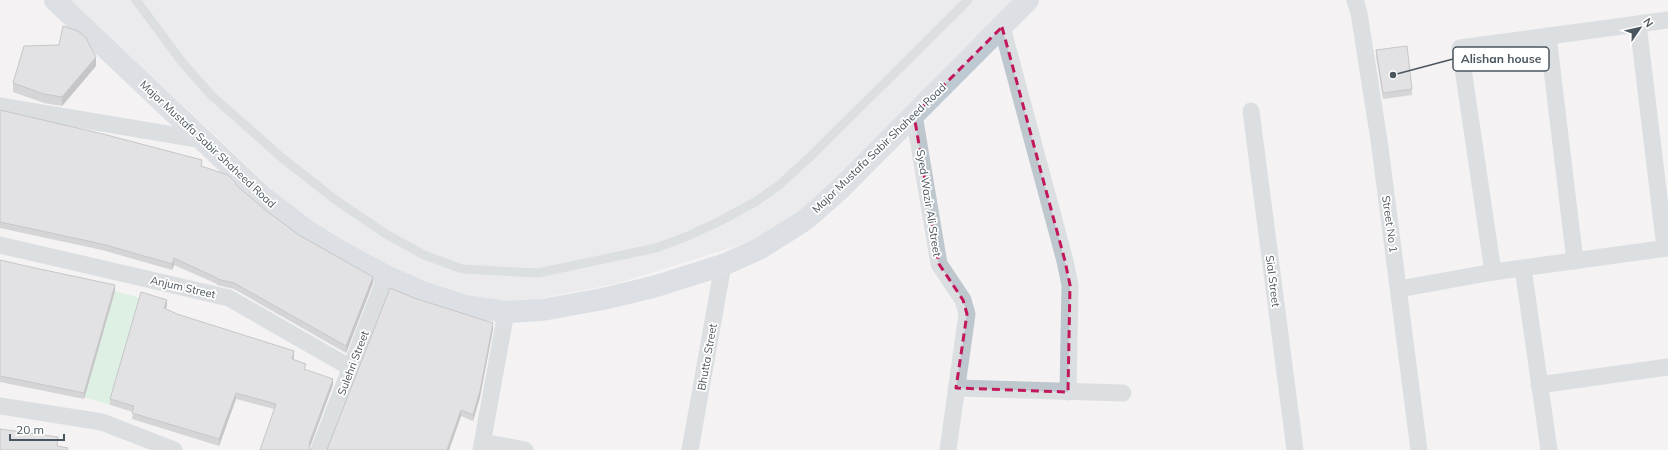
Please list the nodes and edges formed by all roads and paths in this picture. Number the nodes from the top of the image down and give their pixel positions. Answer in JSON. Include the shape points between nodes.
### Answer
{"nodes":[{"id":1,"x":55,"y":0,"type":"edge"},
{"id":2,"x":136,"y":0,"type":"edge"},
{"id":3,"x":968,"y":0,"type":"edge"},
{"id":4,"x":1028,"y":0,"type":"edge"},
{"id":5,"x":1355,"y":0,"type":"edge"},
{"id":6,"x":1668,"y":20,"type":"edge"},
{"id":7,"x":1638,"y":24,"type":"junction"},
{"id":8,"x":1002,"y":27,"type":"junction"},
{"id":9,"x":1548,"y":36,"type":"junction"},
{"id":10,"x":0,"y":106,"type":"edge"},
{"id":11,"x":1251,"y":111,"type":"dead end"},
{"id":12,"x":914,"y":115,"type":"junction"},
{"id":13,"x":203,"y":140,"type":"junction"},
{"id":14,"x":0,"y":245,"type":"edge"},
{"id":15,"x":1666,"y":248,"type":"edge"},
{"id":16,"x":1575,"y":261,"type":"junction"},
{"id":17,"x":723,"y":265,"type":"junction"},
{"id":18,"x":1523,"y":268,"type":"junction"},
{"id":19,"x":1493,"y":272,"type":"junction"},
{"id":20,"x":386,"y":276,"type":"junction"},
{"id":21,"x":1399,"y":289,"type":"junction"},
{"id":22,"x":506,"y":312,"type":"junction"},
{"id":23,"x":1668,"y":367,"type":"edge"},
{"id":24,"x":351,"y":368,"type":"junction"},
{"id":25,"x":1540,"y":386,"type":"junction"},
{"id":26,"x":956,"y":388,"type":"junction"},
{"id":27,"x":1068,"y":392,"type":"junction"},
{"id":28,"x":1123,"y":393,"type":"dead end"},
{"id":29,"x":0,"y":406,"type":"edge"},
{"id":30,"x":482,"y":446,"type":"edge"},
{"id":31,"x":174,"y":450,"type":"edge"},
{"id":32,"x":319,"y":450,"type":"edge"},
{"id":33,"x":525,"y":450,"type":"edge"},
{"id":34,"x":690,"y":450,"type":"edge"},
{"id":35,"x":948,"y":450,"type":"edge"},
{"id":36,"x":1295,"y":450,"type":"edge"},
{"id":37,"x":1419,"y":450,"type":"edge"},
{"id":38,"x":1549,"y":450,"type":"edge"}],
"edges":[{"from":1,"to":13,"type":"street","name":"Major Mustafa Sabir Shaheed Road"},
{"from":2,"to":3,"type":"lane","via":[[182,62],[211,95],[281,157],[343,205],[386,234],[424,255],[462,269],[538,273],[656,248],[708,227],[755,202],[778,186],[810,157]]},
{"from":4,"to":8,"type":"street","name":"Major Mustafa Sabir Shaheed Road"},
{"from":5,"to":21,"type":"street","name":"Street No 1","via":[[1379,140]]},
{"from":6,"to":7,"type":"street"},
{"from":7,"to":9,"type":"street"},
{"from":7,"to":15,"type":"street"},
{"from":8,"to":12,"type":"street","name":"Major Mustafa Sabir Shaheed Road"},
{"from":8,"to":27,"type":"street","via":[[1070,285]]},
{"from":9,"to":16,"type":"street"},
{"from":9,"to":19,"type":"street","via":[[1460,48]]},
{"from":10,"to":13,"type":"street"},
{"from":11,"to":36,"type":"street","name":"Sial Street"},
{"from":12,"to":17,"type":"street","name":"Major Mustafa Sabir Shaheed Road","via":[[805,220],[759,249]]},
{"from":12,"to":26,"type":"street","name":"Syed Wazir Ali Street","via":[[939,264],[963,300],[967,314]]},
{"from":13,"to":20,"type":"street","name":"Major Mustafa Sabir Shaheed Road","via":[[262,196],[296,222],[338,250]]},
{"from":14,"to":24,"type":"street","name":"Anjum Street","via":[[229,298]]},
{"from":15,"to":16,"type":"street"},
{"from":16,"to":18,"type":"street"},
{"from":17,"to":22,"type":"street","name":"Major Mustafa Sabir Shaheed Road","via":[[653,287],[603,299],[542,310]]},
{"from":17,"to":34,"type":"street","name":"Bhutta Street"},
{"from":18,"to":19,"type":"street"},
{"from":18,"to":25,"type":"street"},
{"from":19,"to":21,"type":"street"},
{"from":20,"to":22,"type":"street","name":"Major Mustafa Sabir Shaheed Road","via":[[425,293],[465,306]]},
{"from":20,"to":24,"type":"street","name":"Sulehri Street"},
{"from":21,"to":37,"type":"street","name":"Street No 1"},
{"from":22,"to":30,"type":"street"},
{"from":23,"to":25,"type":"street"},
{"from":24,"to":32,"type":"street","name":"Sulehri Street"},
{"from":25,"to":38,"type":"street"},
{"from":26,"to":27,"type":"street"},
{"from":26,"to":35,"type":"street","name":"Syed Wazir Ali Street"},
{"from":27,"to":28,"type":"street"},
{"from":29,"to":31,"type":"street","via":[[102,422]]},
{"from":30,"to":33,"type":"street"}]}
